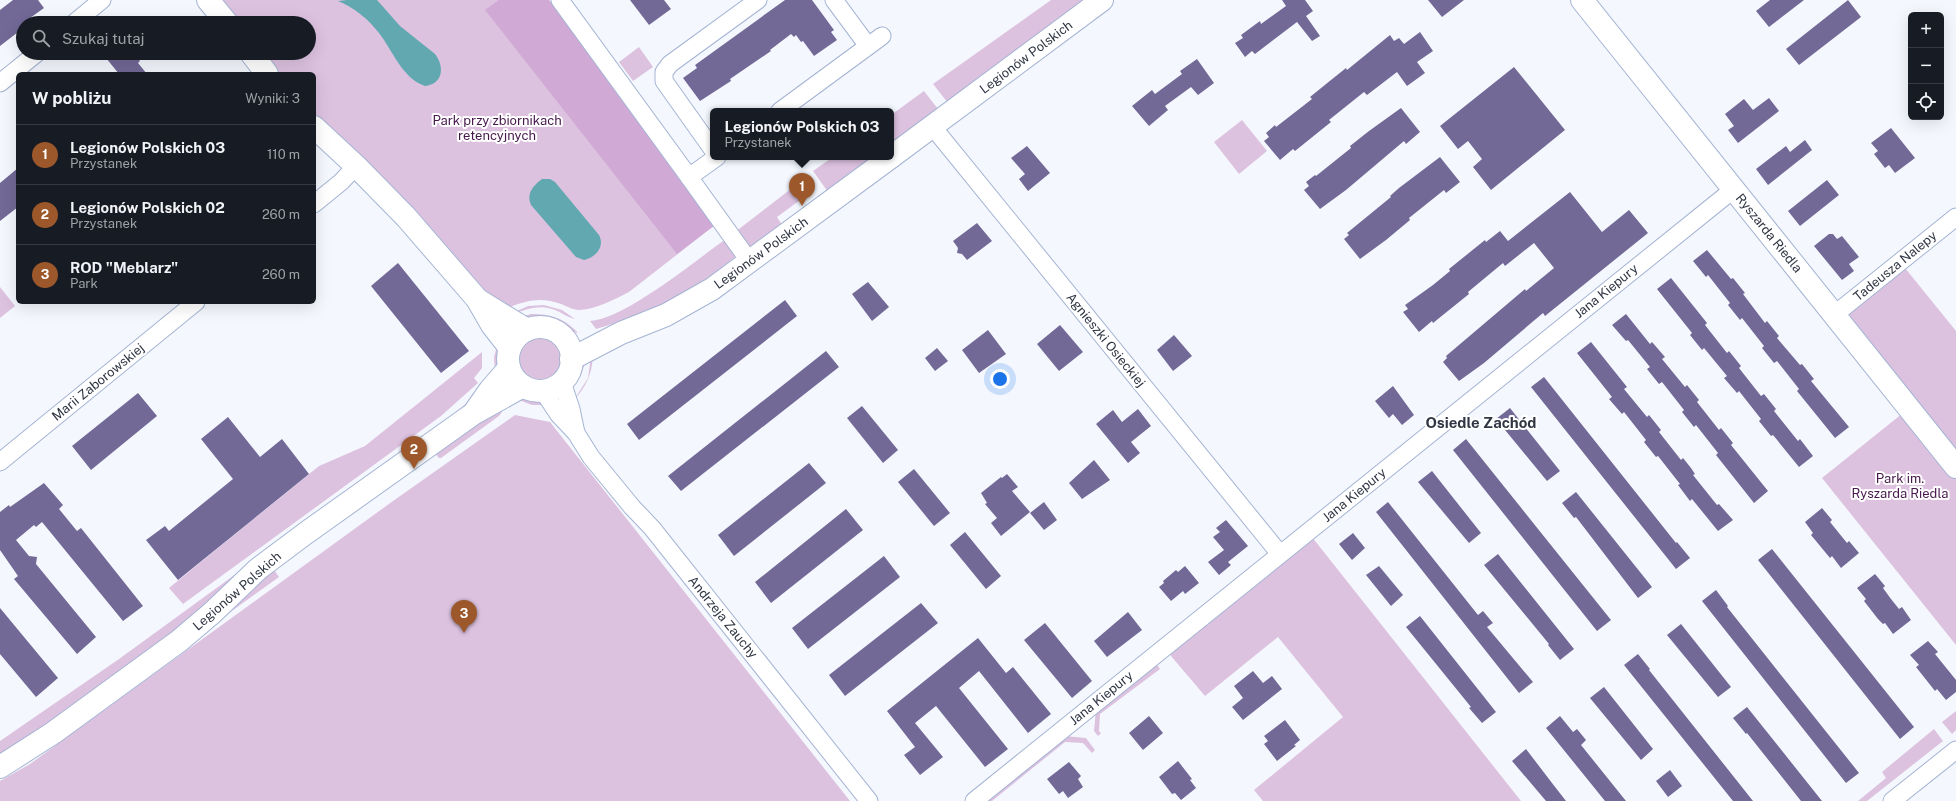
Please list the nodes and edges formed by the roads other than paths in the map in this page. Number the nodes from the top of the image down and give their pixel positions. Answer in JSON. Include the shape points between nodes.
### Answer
{"nodes":[{"id":1,"x":102,"y":0,"type":"edge"},
{"id":2,"x":208,"y":0,"type":"edge"},
{"id":3,"x":560,"y":0,"type":"edge"},
{"id":4,"x":758,"y":0,"type":"edge"},
{"id":5,"x":834,"y":0,"type":"edge"},
{"id":6,"x":1102,"y":0,"type":"edge"},
{"id":7,"x":1582,"y":0,"type":"edge"},
{"id":8,"x":83,"y":16,"type":"edge"},
{"id":9,"x":221,"y":16,"type":"edge"},
{"id":10,"x":28,"y":60,"type":"edge"},
{"id":11,"x":256,"y":60,"type":"edge"},
{"id":12,"x":265,"y":72,"type":"edge"},
{"id":13,"x":0,"y":83,"type":"edge"},
{"id":14,"x":784,"y":108,"type":"edge"},
{"id":15,"x":932,"y":126,"type":"junction"},
{"id":16,"x":316,"y":129,"type":"edge"},
{"id":17,"x":710,"y":146,"type":"edge"},
{"id":18,"x":894,"y":155,"type":"edge"},
{"id":19,"x":713,"y":160,"type":"edge"},
{"id":20,"x":887,"y":160,"type":"edge"},
{"id":21,"x":356,"y":166,"type":"junction"},
{"id":22,"x":689,"y":177,"type":"junction"},
{"id":23,"x":1734,"y":189,"type":"junction"},
{"id":24,"x":316,"y":202,"type":"edge"},
{"id":25,"x":1956,"y":217,"type":"edge"},
{"id":26,"x":750,"y":262,"type":"junction"},
{"id":27,"x":477,"y":299,"type":"junction"},
{"id":28,"x":194,"y":304,"type":"edge"},
{"id":29,"x":1834,"y":315,"type":"junction"},
{"id":30,"x":527,"y":330,"type":"junction"},
{"id":31,"x":568,"y":350,"type":"junction"},
{"id":32,"x":510,"y":358,"type":"junction"},
{"id":33,"x":543,"y":386,"type":"junction"},
{"id":34,"x":473,"y":414,"type":"junction"},
{"id":35,"x":0,"y":462,"type":"edge"},
{"id":36,"x":1956,"y":467,"type":"edge"},
{"id":37,"x":1280,"y":554,"type":"junction"},
{"id":38,"x":1956,"y":750,"type":"edge"},
{"id":39,"x":0,"y":767,"type":"edge"},
{"id":40,"x":869,"y":801,"type":"edge"},
{"id":41,"x":974,"y":801,"type":"edge"},
{"id":42,"x":1892,"y":801,"type":"edge"}],
"edges":[{"from":1,"to":8,"type":"street"},
{"from":2,"to":9,"type":"street"},
{"from":3,"to":22,"type":"street"},
{"from":4,"to":17,"type":"street","via":[[670,64],[662,77]]},
{"from":5,"to":14,"type":"street","via":[[875,41]]},
{"from":6,"to":15,"type":"street","name":"Legionów Polskich"},
{"from":7,"to":23,"type":"street","name":"Ryszarda Riedla"},
{"from":10,"to":13,"type":"street"},
{"from":11,"to":12,"type":"street"},
{"from":15,"to":18,"type":"street","name":"Legionów Polskich"},
{"from":15,"to":37,"type":"street","name":"Agnieszki Osieckiej"},
{"from":16,"to":21,"type":"street"},
{"from":19,"to":22,"type":"street"},
{"from":20,"to":26,"type":"street","name":"Legionów Polskich"},
{"from":21,"to":24,"type":"street"},
{"from":21,"to":27,"type":"street","via":[[395,204]]},
{"from":22,"to":26,"type":"street"},
{"from":23,"to":29,"type":"street","name":"Ryszarda Riedla"},
{"from":23,"to":37,"type":"street","name":"Jana Kiepury"},
{"from":25,"to":29,"type":"street","name":"Tadeusza Nalepy"},
{"from":26,"to":31,"type":"street","name":"Legionów Polskich","via":[[712,289],[666,315]]},
{"from":27,"to":30,"type":"street"},
{"from":27,"to":32,"type":"street"},
{"from":28,"to":35,"type":"street","name":"Marii Zaborowskiej"},
{"from":29,"to":36,"type":"street","name":"Ryszarda Riedla"},
{"from":30,"to":31,"type":"street","via":[[537,327],[557,332]]},
{"from":30,"to":32,"type":"street","via":[[520,334]]},
{"from":31,"to":33,"type":"street","via":[[570,368]]},
{"from":32,"to":33,"type":"street","via":[[512,375]]},
{"from":32,"to":34,"type":"street","name":"Legionów Polskich"},
{"from":33,"to":34,"type":"street","name":"Legionów Polskich"},
{"from":33,"to":40,"type":"street","name":"Andrzeja Zauchy","via":[[559,415],[576,433],[591,457],[652,528]]},
{"from":34,"to":39,"type":"street","name":"Legionów Polskich","via":[[258,569],[179,641],[53,733]]},
{"from":37,"to":41,"type":"street","name":"Jana Kiepury"},
{"from":38,"to":42,"type":"street"}]}
